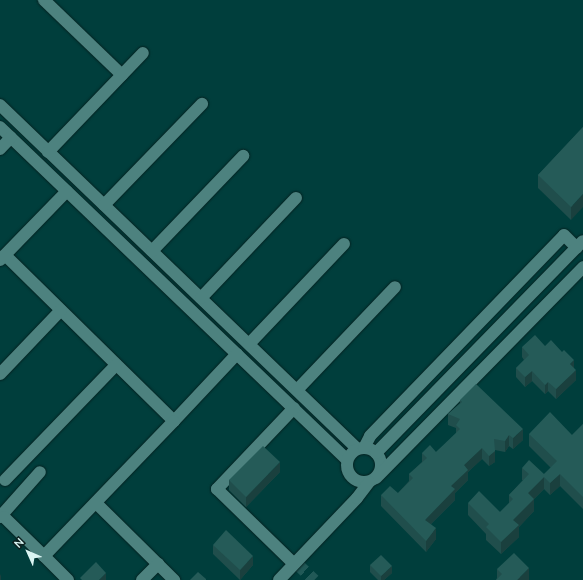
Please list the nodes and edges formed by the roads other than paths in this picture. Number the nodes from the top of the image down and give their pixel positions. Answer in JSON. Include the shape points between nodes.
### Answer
{"nodes":[{"id":1,"x":44,"y":0,"type":"edge"},
{"id":2,"x":143,"y":53,"type":"dead end"},
{"id":3,"x":122,"y":75,"type":"junction"},
{"id":4,"x":202,"y":104,"type":"dead end"},
{"id":5,"x":0,"y":105,"type":"edge"},
{"id":6,"x":0,"y":126,"type":"edge"},
{"id":7,"x":11,"y":137,"type":"junction"},
{"id":8,"x":0,"y":149,"type":"edge"},
{"id":9,"x":48,"y":152,"type":"junction"},
{"id":10,"x":243,"y":156,"type":"dead end"},
{"id":11,"x":67,"y":191,"type":"junction"},
{"id":12,"x":296,"y":198,"type":"dead end"},
{"id":13,"x":104,"y":205,"type":"junction"},
{"id":14,"x":344,"y":244,"type":"dead end"},
{"id":15,"x":580,"y":245,"type":"edge"},
{"id":16,"x":152,"y":251,"type":"junction"},
{"id":17,"x":2,"y":258,"type":"edge"},
{"id":18,"x":583,"y":267,"type":"edge"},
{"id":19,"x":395,"y":287,"type":"dead end"},
{"id":20,"x":201,"y":298,"type":"junction"},
{"id":21,"x":61,"y":310,"type":"junction"},
{"id":22,"x":249,"y":344,"type":"junction"},
{"id":23,"x":237,"y":354,"type":"junction"},
{"id":24,"x":116,"y":365,"type":"junction"},
{"id":25,"x":0,"y":374,"type":"edge"},
{"id":26,"x":297,"y":390,"type":"junction"},
{"id":27,"x":294,"y":408,"type":"junction"},
{"id":28,"x":174,"y":421,"type":"junction"},
{"id":29,"x":361,"y":448,"type":"junction"},
{"id":30,"x":376,"y":452,"type":"junction"},
{"id":31,"x":347,"y":460,"type":"junction"},
{"id":32,"x":40,"y":472,"type":"dead end"},
{"id":33,"x":5,"y":480,"type":"dead end"},
{"id":34,"x":372,"y":480,"type":"junction"},
{"id":35,"x":96,"y":503,"type":"junction"},
{"id":36,"x":2,"y":517,"type":"edge"},
{"id":37,"x":44,"y":556,"type":"junction"},
{"id":38,"x":158,"y":564,"type":"junction"},
{"id":39,"x":294,"y":564,"type":"junction"},
{"id":40,"x":68,"y":580,"type":"edge"},
{"id":41,"x":142,"y":580,"type":"edge"},
{"id":42,"x":174,"y":580,"type":"edge"},
{"id":43,"x":279,"y":580,"type":"edge"}],
"edges":[{"from":1,"to":3,"type":"street"},
{"from":2,"to":3,"type":"street"},
{"from":3,"to":9,"type":"street"},
{"from":4,"to":13,"type":"street"},
{"from":5,"to":9,"type":"street"},
{"from":6,"to":7,"type":"street"},
{"from":7,"to":8,"type":"street"},
{"from":7,"to":11,"type":"street"},
{"from":9,"to":13,"type":"street"},
{"from":10,"to":16,"type":"street"},
{"from":11,"to":17,"type":"street"},
{"from":11,"to":23,"type":"street"},
{"from":12,"to":20,"type":"street"},
{"from":13,"to":16,"type":"street"},
{"from":14,"to":22,"type":"street"},
{"from":15,"to":29,"type":"street","via":[[564,235]]},
{"from":15,"to":30,"type":"street"},
{"from":16,"to":20,"type":"street"},
{"from":17,"to":21,"type":"street"},
{"from":18,"to":34,"type":"street"},
{"from":19,"to":26,"type":"street"},
{"from":20,"to":22,"type":"street"},
{"from":21,"to":24,"type":"street"},
{"from":21,"to":25,"type":"street"},
{"from":22,"to":26,"type":"street"},
{"from":23,"to":27,"type":"street"},
{"from":23,"to":28,"type":"street"},
{"from":24,"to":28,"type":"street"},
{"from":24,"to":33,"type":"street"},
{"from":26,"to":29,"type":"street"},
{"from":27,"to":31,"type":"street"},
{"from":27,"to":39,"type":"street","via":[[217,489]]},
{"from":28,"to":35,"type":"street"},
{"from":29,"to":30,"type":"street"},
{"from":29,"to":31,"type":"street"},
{"from":30,"to":34,"type":"street","via":[[381,465]]},
{"from":31,"to":34,"type":"street","via":[[346,467],[354,480]]},
{"from":32,"to":36,"type":"street"},
{"from":34,"to":39,"type":"street"},
{"from":35,"to":37,"type":"street"},
{"from":35,"to":38,"type":"street"},
{"from":36,"to":37,"type":"street"},
{"from":37,"to":40,"type":"street"},
{"from":38,"to":41,"type":"street"},
{"from":38,"to":42,"type":"street"},
{"from":39,"to":43,"type":"street"}]}
